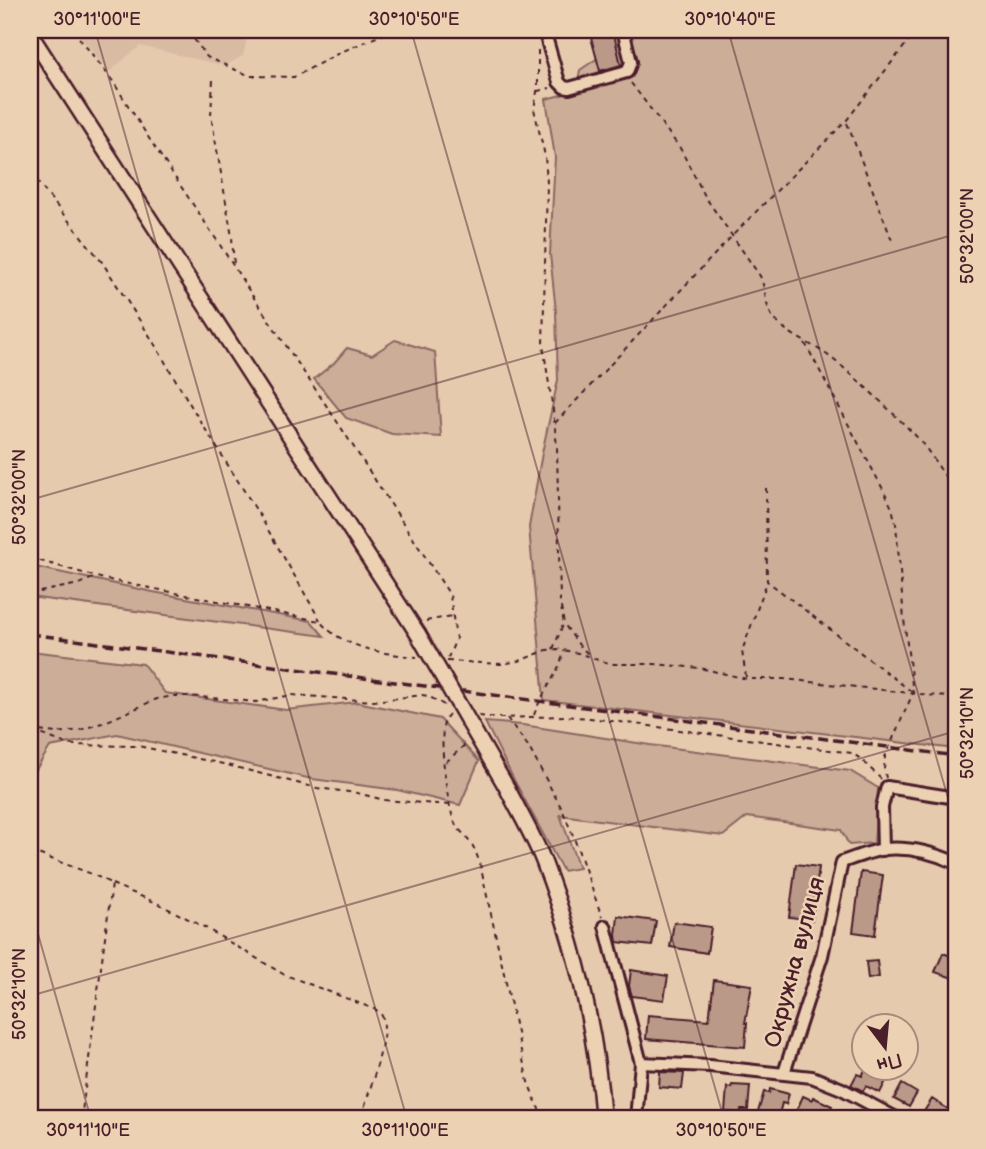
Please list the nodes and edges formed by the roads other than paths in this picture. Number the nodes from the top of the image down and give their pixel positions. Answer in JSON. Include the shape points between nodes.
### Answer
{"nodes":[{"id":1,"x":544,"y":30,"type":"edge"},
{"id":2,"x":624,"y":30,"type":"edge"},
{"id":3,"x":30,"y":34,"type":"edge"},
{"id":4,"x":956,"y":798,"type":"edge"},
{"id":5,"x":883,"y":849,"type":"junction"},
{"id":6,"x":956,"y":863,"type":"edge"},
{"id":7,"x":605,"y":926,"type":"road end"},
{"id":8,"x":641,"y":1063,"type":"junction"},
{"id":9,"x":784,"y":1073,"type":"junction"},
{"id":10,"x":603,"y":1119,"type":"edge"},
{"id":11,"x":636,"y":1119,"type":"edge"},
{"id":12,"x":898,"y":1119,"type":"edge"}],
"edges":[{"from":1,"to":2,"type":"street","via":[[561,85],[569,88],[629,69]]},
{"from":3,"to":10,"type":"main road","bridge":true,"via":[[415,629],[507,788],[542,858],[566,927],[587,1009]]},
{"from":4,"to":5,"type":"street","via":[[887,787],[882,807]]},
{"from":5,"to":6,"type":"street","via":[[931,853]]},
{"from":5,"to":9,"type":"street","name":"Окружна вулиця","via":[[842,862],[822,956]]},
{"from":7,"to":8,"type":"street"},
{"from":8,"to":9,"type":"street"},
{"from":8,"to":11,"type":"street"},
{"from":9,"to":12,"type":"street","via":[[827,1082]]}]}
